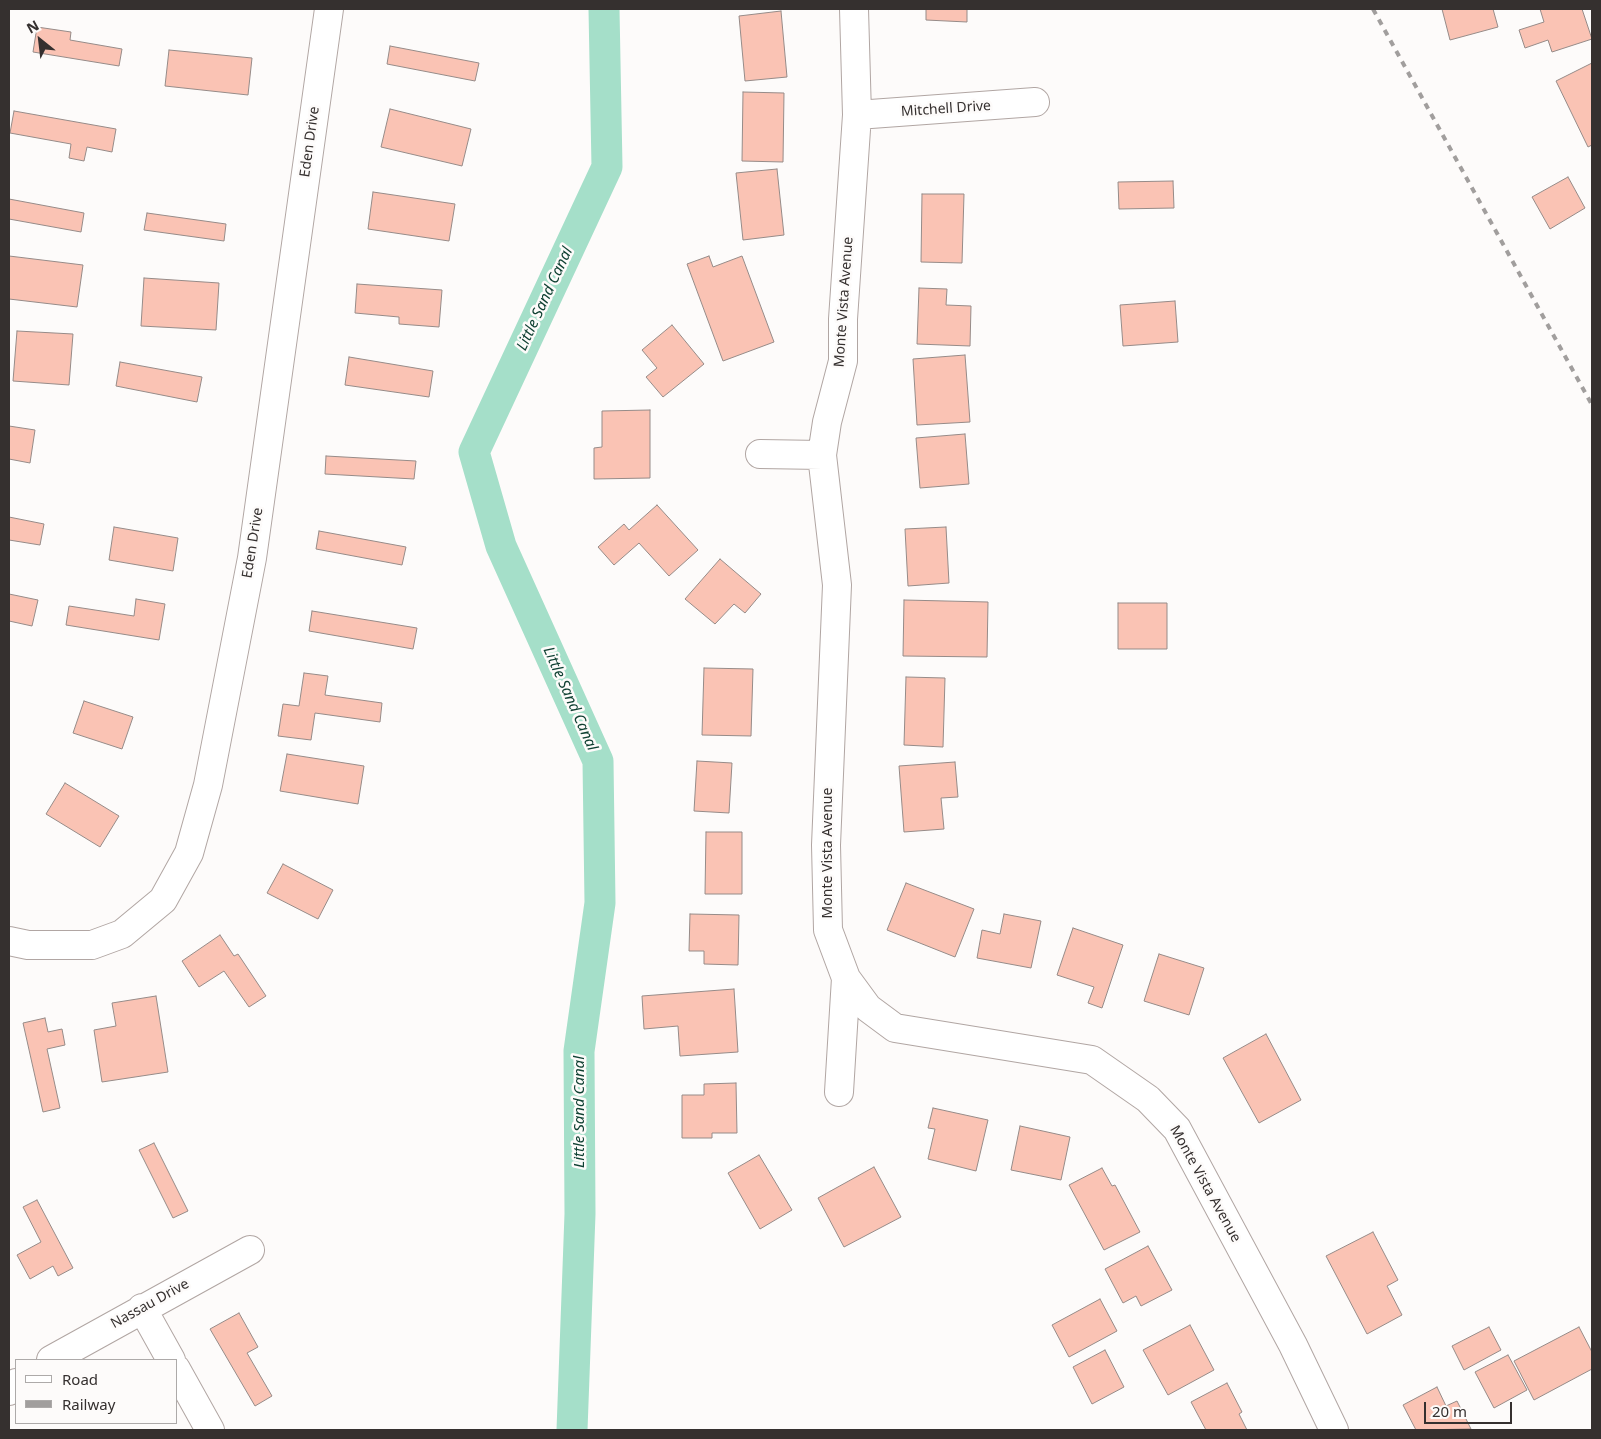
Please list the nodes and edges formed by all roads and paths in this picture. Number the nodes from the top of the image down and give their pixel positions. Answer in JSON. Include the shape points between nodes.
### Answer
{"nodes":[{"id":1,"x":329,"y":9,"type":"edge"},
{"id":2,"x":854,"y":9,"type":"edge"},
{"id":3,"x":1035,"y":102,"type":"dead end"},
{"id":4,"x":857,"y":115,"type":"junction"},
{"id":5,"x":760,"y":454,"type":"dead end"},
{"id":6,"x":822,"y":455,"type":"junction"},
{"id":7,"x":9,"y":941,"type":"edge"},
{"id":8,"x":846,"y":978,"type":"junction"},
{"id":9,"x":839,"y":1092,"type":"dead end"},
{"id":10,"x":250,"y":1250,"type":"dead end"},
{"id":11,"x":142,"y":1308,"type":"junction"},
{"id":12,"x":53,"y":1359,"type":"edge"},
{"id":13,"x":170,"y":1359,"type":"edge"},
{"id":14,"x":178,"y":1373,"type":"edge"},
{"id":15,"x":210,"y":1430,"type":"edge"},
{"id":16,"x":1334,"y":1430,"type":"edge"}],
"edges":[{"from":1,"to":7,"type":"street","name":"Eden Drive","via":[[252,558],[208,785],[190,853],[163,900],[122,934],[92,945],[28,945]]},
{"from":2,"to":4,"type":"street","name":"Monte Vista Avenue"},
{"from":3,"to":4,"type":"street","name":"Mitchell Drive"},
{"from":4,"to":6,"type":"street","name":"Monte Vista Avenue","via":[[843,361]]},
{"from":5,"to":6,"type":"street"},
{"from":6,"to":8,"type":"street","name":"Monte Vista Avenue","via":[[837,585],[826,845],[828,930]]},
{"from":8,"to":9,"type":"street"},
{"from":8,"to":16,"type":"street","name":"Monte Vista Avenue","via":[[868,1008],[895,1028],[1092,1060],[1148,1099],[1177,1129],[1293,1345]]},
{"from":10,"to":11,"type":"street","name":"Nassau Drive"},
{"from":11,"to":12,"type":"street","name":"Nassau Drive"},
{"from":11,"to":13,"type":"street"},
{"from":14,"to":15,"type":"street"}]}
